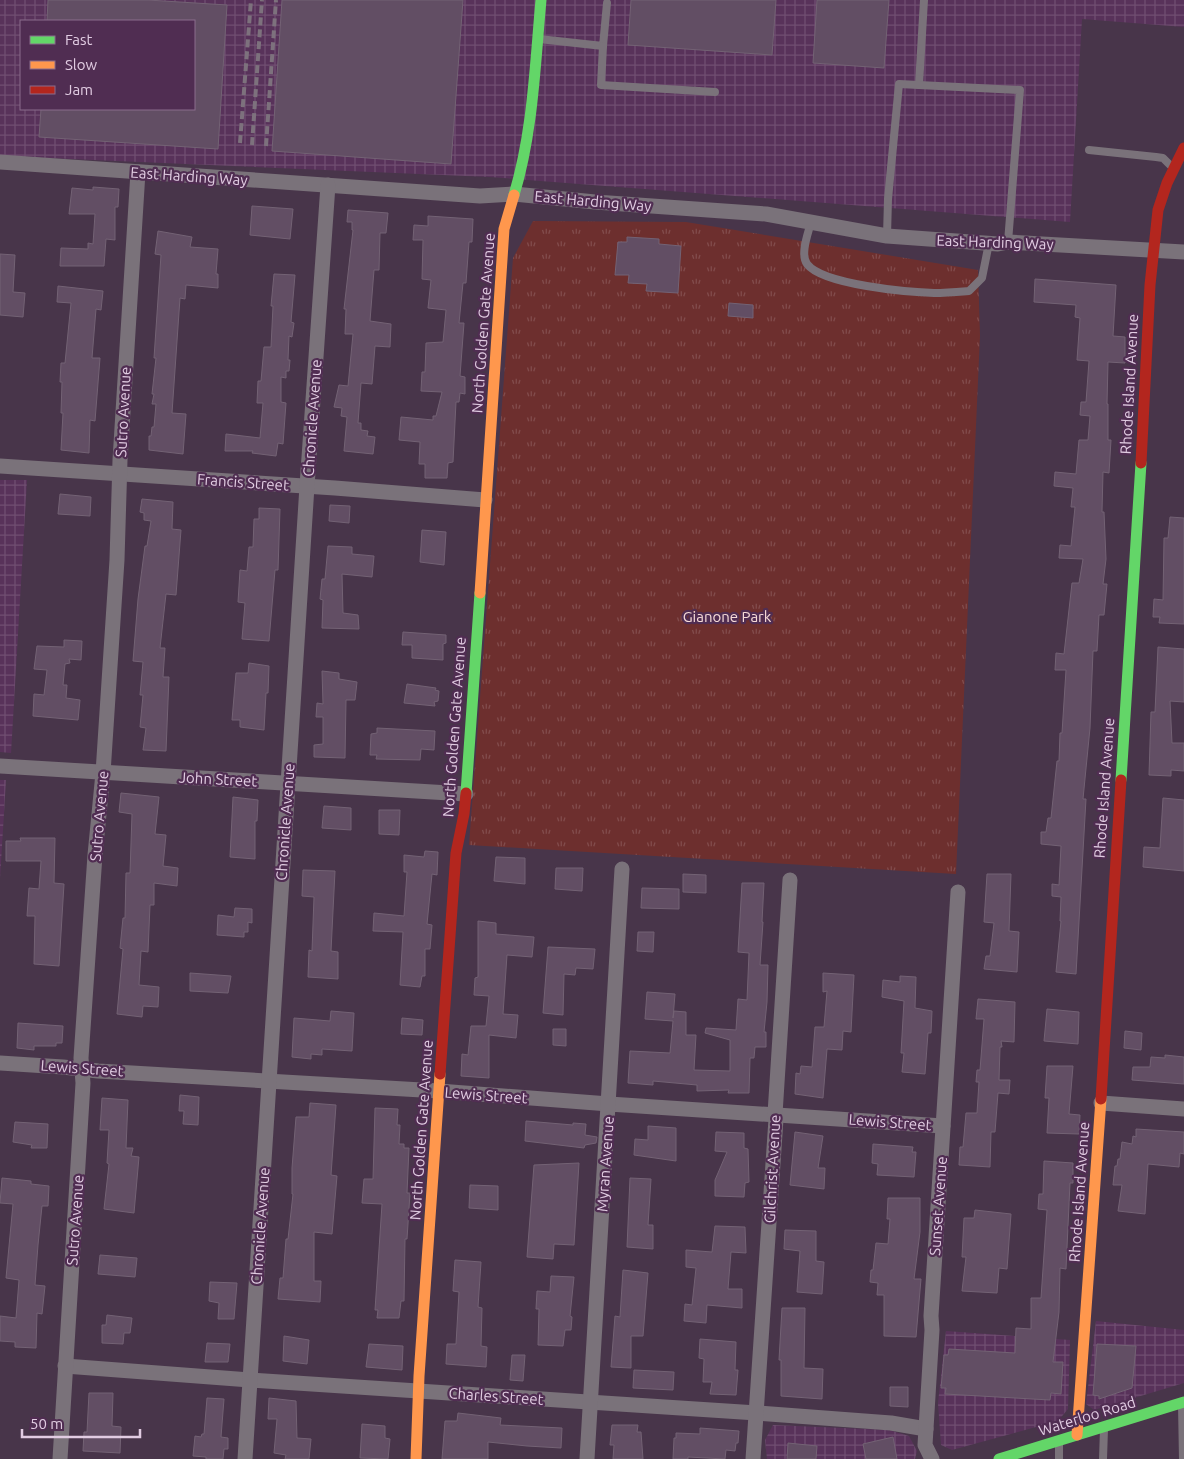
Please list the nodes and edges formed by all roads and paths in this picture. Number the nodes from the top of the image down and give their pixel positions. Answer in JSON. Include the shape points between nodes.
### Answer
{"nodes":[{"id":1,"x":541,"y":0,"type":"edge"},
{"id":2,"x":924,"y":0,"type":"edge"},
{"id":3,"x":607,"y":3,"type":"dead end"},
{"id":4,"x":538,"y":39,"type":"junction"},
{"id":5,"x":603,"y":46,"type":"junction"},
{"id":6,"x":919,"y":85,"type":"junction"},
{"id":7,"x":715,"y":92,"type":"dead end"},
{"id":8,"x":1184,"y":148,"type":"edge"},
{"id":9,"x":1089,"y":150,"type":"dead end"},
{"id":10,"x":0,"y":162,"type":"edge"},
{"id":11,"x":1174,"y":168,"type":"junction"},
{"id":12,"x":138,"y":172,"type":"junction"},
{"id":13,"x":328,"y":185,"type":"junction"},
{"id":14,"x":514,"y":194,"type":"junction"},
{"id":15,"x":811,"y":222,"type":"junction"},
{"id":16,"x":886,"y":236,"type":"junction"},
{"id":17,"x":1008,"y":242,"type":"junction"},
{"id":18,"x":989,"y":243,"type":"junction"},
{"id":19,"x":1153,"y":250,"type":"junction"},
{"id":20,"x":1184,"y":252,"type":"edge"},
{"id":21,"x":0,"y":466,"type":"edge"},
{"id":22,"x":120,"y":474,"type":"junction"},
{"id":23,"x":307,"y":486,"type":"junction"},
{"id":24,"x":485,"y":500,"type":"junction"},
{"id":25,"x":0,"y":766,"type":"edge"},
{"id":26,"x":103,"y":773,"type":"junction"},
{"id":27,"x":288,"y":783,"type":"junction"},
{"id":28,"x":466,"y":794,"type":"junction"},
{"id":29,"x":622,"y":869,"type":"dead end"},
{"id":30,"x":790,"y":880,"type":"dead end"},
{"id":31,"x":958,"y":892,"type":"dead end"},
{"id":32,"x":0,"y":1063,"type":"edge"},
{"id":33,"x":82,"y":1069,"type":"junction"},
{"id":34,"x":269,"y":1081,"type":"junction"},
{"id":35,"x":439,"y":1091,"type":"junction"},
{"id":36,"x":1101,"y":1103,"type":"junction"},
{"id":37,"x":609,"y":1104,"type":"junction"},
{"id":38,"x":1184,"y":1109,"type":"edge"},
{"id":39,"x":775,"y":1114,"type":"junction"},
{"id":40,"x":943,"y":1126,"type":"junction"},
{"id":41,"x":65,"y":1366,"type":"junction"},
{"id":42,"x":250,"y":1380,"type":"junction"},
{"id":43,"x":419,"y":1391,"type":"junction"},
{"id":44,"x":590,"y":1402,"type":"junction"},
{"id":45,"x":1183,"y":1402,"type":"edge"},
{"id":46,"x":757,"y":1413,"type":"junction"},
{"id":47,"x":1104,"y":1427,"type":"junction"},
{"id":48,"x":926,"y":1429,"type":"junction"},
{"id":49,"x":1077,"y":1435,"type":"junction"},
{"id":50,"x":1058,"y":1440,"type":"junction"},
{"id":51,"x":60,"y":1459,"type":"edge"},
{"id":52,"x":245,"y":1459,"type":"edge"},
{"id":53,"x":416,"y":1459,"type":"edge"},
{"id":54,"x":587,"y":1459,"type":"edge"},
{"id":55,"x":754,"y":1459,"type":"edge"},
{"id":56,"x":932,"y":1459,"type":"edge"},
{"id":57,"x":999,"y":1459,"type":"edge"},
{"id":58,"x":1059,"y":1459,"type":"edge"},
{"id":59,"x":1103,"y":1459,"type":"edge"},
{"id":60,"x":1182,"y":1459,"type":"edge"}],
"edges":[{"from":1,"to":4,"type":"street","name":"North Golden Gate Avenue"},
{"from":2,"to":6,"type":"lane"},
{"from":3,"to":5,"type":"lane"},
{"from":4,"to":5,"type":"lane"},
{"from":4,"to":14,"type":"street","name":"North Golden Gate Avenue","via":[[530,122]]},
{"from":5,"to":7,"type":"lane","via":[[601,85]]},
{"from":6,"to":16,"type":"lane","via":[[899,84]]},
{"from":6,"to":17,"type":"lane","via":[[1020,90]]},
{"from":8,"to":11,"type":"street","name":"Rhode Island Avenue"},
{"from":9,"to":11,"type":"lane","via":[[1163,158]]},
{"from":10,"to":12,"type":"street","name":"East Harding Way"},
{"from":11,"to":19,"type":"street","name":"Rhode Island Avenue","via":[[1158,210]]},
{"from":12,"to":13,"type":"street","name":"East Harding Way"},
{"from":12,"to":22,"type":"street","name":"Sutro Avenue"},
{"from":13,"to":14,"type":"street","name":"East Harding Way","via":[[480,196]]},
{"from":13,"to":23,"type":"street","name":"Chronicle Avenue"},
{"from":14,"to":15,"type":"street","name":"East Harding Way","via":[[766,214]]},
{"from":14,"to":24,"type":"street","name":"North Golden Gate Avenue","via":[[504,229]]},
{"from":15,"to":16,"type":"street","name":"East Harding Way"},
{"from":15,"to":18,"type":"lane","via":[[804,252],[807,263],[817,272],[836,279],[878,288],[934,293],[969,291],[982,278]]},
{"from":16,"to":18,"type":"street","name":"East Harding Way"},
{"from":17,"to":18,"type":"street","name":"East Harding Way"},
{"from":17,"to":19,"type":"street","name":"East Harding Way"},
{"from":19,"to":20,"type":"street","name":"East Harding Way"},
{"from":19,"to":36,"type":"street","name":"Rhode Island Avenue"},
{"from":21,"to":22,"type":"street","name":"Francis Street"},
{"from":22,"to":23,"type":"street","name":"Francis Street"},
{"from":22,"to":26,"type":"street","name":"Sutro Avenue"},
{"from":23,"to":24,"type":"street","name":"Francis Street"},
{"from":23,"to":27,"type":"street","name":"Chronicle Avenue"},
{"from":24,"to":28,"type":"street","name":"North Golden Gate Avenue"},
{"from":25,"to":26,"type":"street","name":"John Street"},
{"from":26,"to":27,"type":"street","name":"John Street"},
{"from":26,"to":33,"type":"street","name":"Sutro Avenue"},
{"from":27,"to":28,"type":"street","name":"John Street"},
{"from":27,"to":34,"type":"street","name":"Chronicle Avenue"},
{"from":28,"to":35,"type":"street","name":"North Golden Gate Avenue","via":[[456,853]]},
{"from":29,"to":37,"type":"street","name":"Myran Avenue"},
{"from":30,"to":39,"type":"street","name":"Gilchrist Avenue"},
{"from":31,"to":40,"type":"street","name":"Sunset Avenue"},
{"from":32,"to":33,"type":"street","name":"Lewis Street"},
{"from":33,"to":34,"type":"street","name":"Lewis Street"},
{"from":33,"to":41,"type":"street","name":"Sutro Avenue","via":[[84,1083]]},
{"from":34,"to":35,"type":"street","name":"Lewis Street"},
{"from":34,"to":42,"type":"street","name":"Chronicle Avenue"},
{"from":35,"to":37,"type":"street","name":"Lewis Street"},
{"from":35,"to":43,"type":"street","name":"North Golden Gate Avenue"},
{"from":36,"to":38,"type":"street"},
{"from":36,"to":49,"type":"street","name":"Rhode Island Avenue"},
{"from":37,"to":39,"type":"street","name":"Lewis Street"},
{"from":37,"to":44,"type":"street","name":"Myran Avenue"},
{"from":39,"to":40,"type":"street","name":"Lewis Street"},
{"from":39,"to":46,"type":"street","name":"Gilchrist Avenue"},
{"from":40,"to":48,"type":"street","name":"Sunset Avenue"},
{"from":41,"to":42,"type":"street","name":"Charles Street"},
{"from":41,"to":51,"type":"street","name":"Sutro Avenue"},
{"from":42,"to":43,"type":"street","name":"Charles Street"},
{"from":42,"to":52,"type":"street","name":"Chronicle Avenue"},
{"from":43,"to":44,"type":"street","name":"Charles Street"},
{"from":43,"to":53,"type":"street","name":"North Golden Gate Avenue"},
{"from":44,"to":46,"type":"street","name":"Charles Street"},
{"from":44,"to":54,"type":"street","name":"Myran Avenue"},
{"from":45,"to":47,"type":"street","name":"Waterloo Road"},
{"from":45,"to":60,"type":"lane"},
{"from":46,"to":48,"type":"street","name":"Charles Street","via":[[891,1422]]},
{"from":46,"to":55,"type":"street","name":"Gilchrist Avenue"},
{"from":47,"to":49,"type":"street","name":"Waterloo Road"},
{"from":47,"to":59,"type":"lane"},
{"from":48,"to":56,"type":"street","name":"Sunset Avenue","via":[[925,1445]]},
{"from":49,"to":50,"type":"street","name":"Waterloo Road"},
{"from":50,"to":57,"type":"street","name":"Waterloo Road"},
{"from":50,"to":58,"type":"lane"}]}
